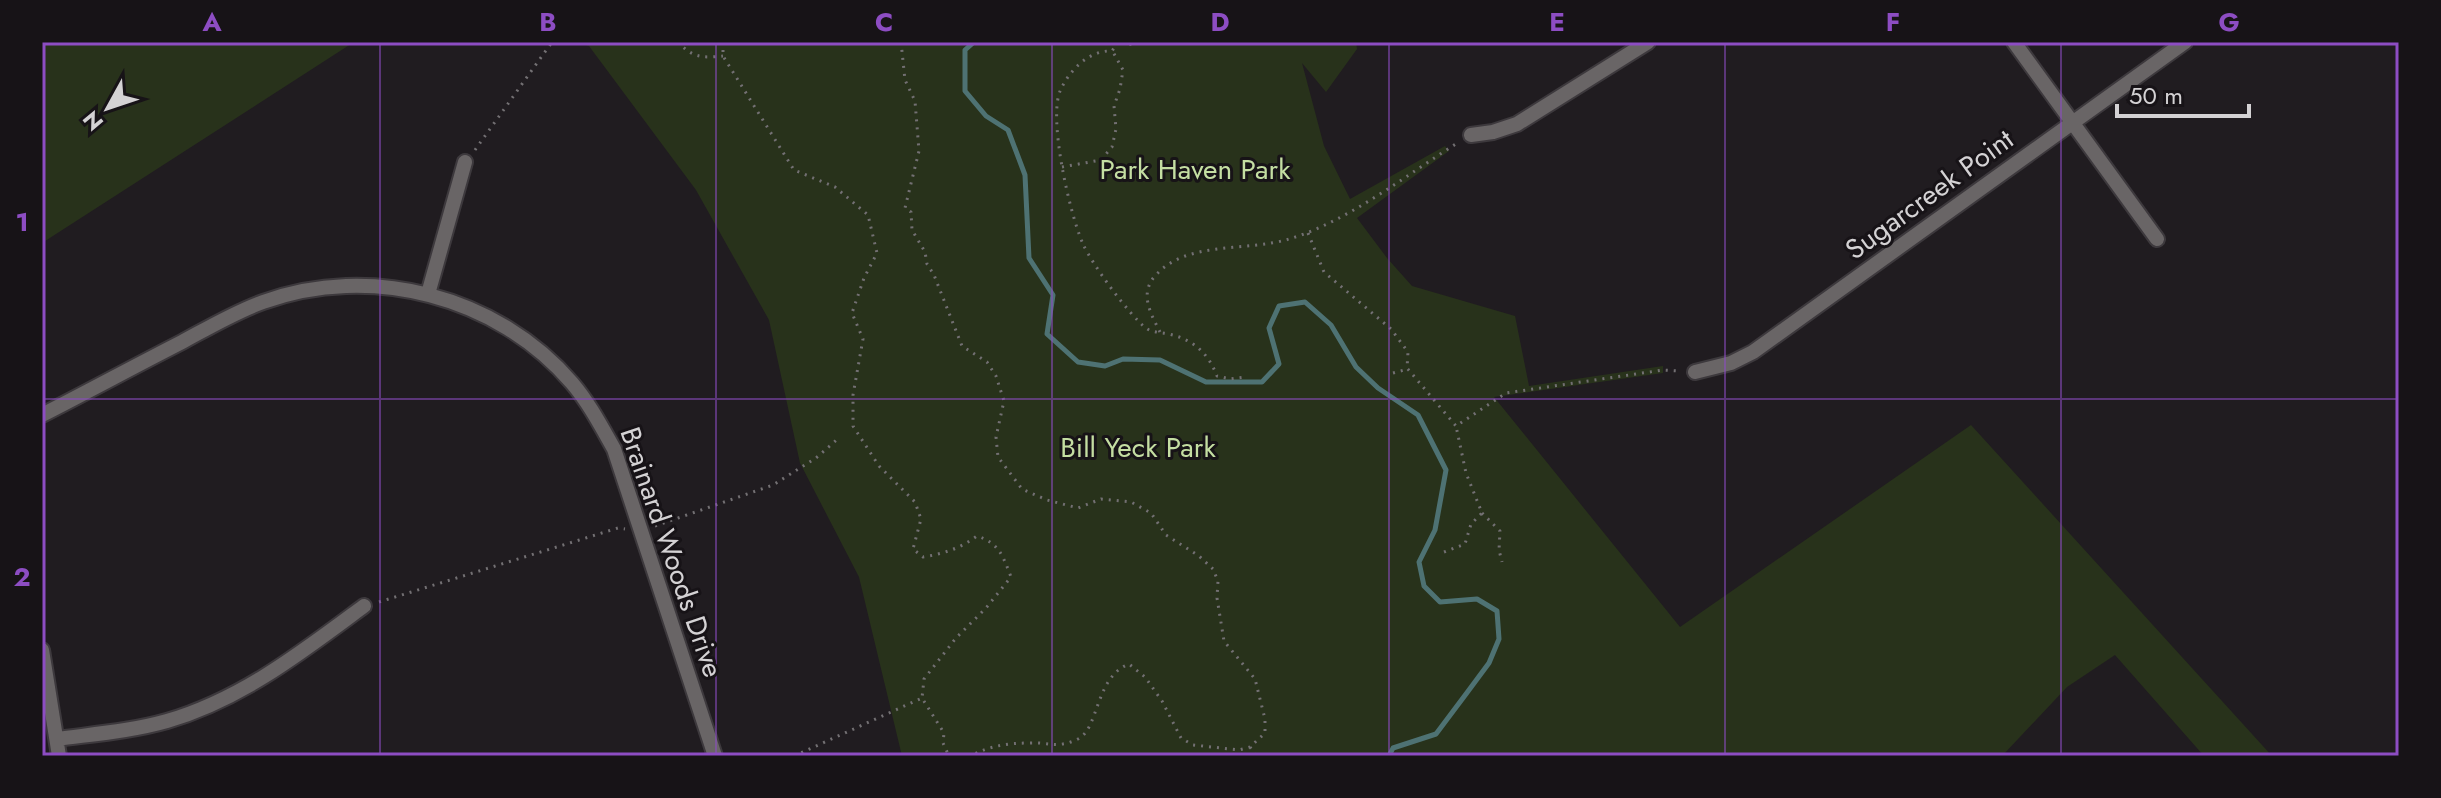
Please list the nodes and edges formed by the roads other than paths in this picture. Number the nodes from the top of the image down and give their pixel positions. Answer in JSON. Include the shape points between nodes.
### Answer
{"nodes":[{"id":1,"x":1648,"y":42,"type":"edge"},
{"id":2,"x":2014,"y":42,"type":"edge"},
{"id":3,"x":2185,"y":42,"type":"edge"},
{"id":4,"x":2073,"y":122,"type":"junction"},
{"id":5,"x":1471,"y":135,"type":"road end"},
{"id":6,"x":465,"y":162,"type":"road end"},
{"id":7,"x":2157,"y":239,"type":"dead end"},
{"id":8,"x":428,"y":294,"type":"junction"},
{"id":9,"x":1695,"y":372,"type":"road end"},
{"id":10,"x":42,"y":415,"type":"edge"},
{"id":11,"x":364,"y":606,"type":"road end"},
{"id":12,"x":42,"y":650,"type":"edge"},
{"id":13,"x":57,"y":739,"type":"junction"},
{"id":14,"x":59,"y":756,"type":"edge"},
{"id":15,"x":715,"y":756,"type":"edge"}],
"edges":[{"from":1,"to":5,"type":"street","via":[[1517,124]]},
{"from":2,"to":4,"type":"street"},
{"from":3,"to":4,"type":"street","name":"Sugarcreek Point"},
{"from":4,"to":7,"type":"street"},
{"from":4,"to":9,"type":"street","name":"Sugarcreek Point","via":[[1753,352]]},
{"from":6,"to":8,"type":"street"},
{"from":8,"to":10,"type":"street","name":"Brainard Woods Drive","via":[[358,285],[291,293],[239,312]]},
{"from":8,"to":15,"type":"street","name":"Brainard Woods Drive","via":[[500,323],[531,343],[591,408],[614,449]]},
{"from":11,"to":13,"type":"street","via":[[290,660],[218,702],[142,727]]},
{"from":12,"to":13,"type":"street"},
{"from":13,"to":14,"type":"street"}]}
